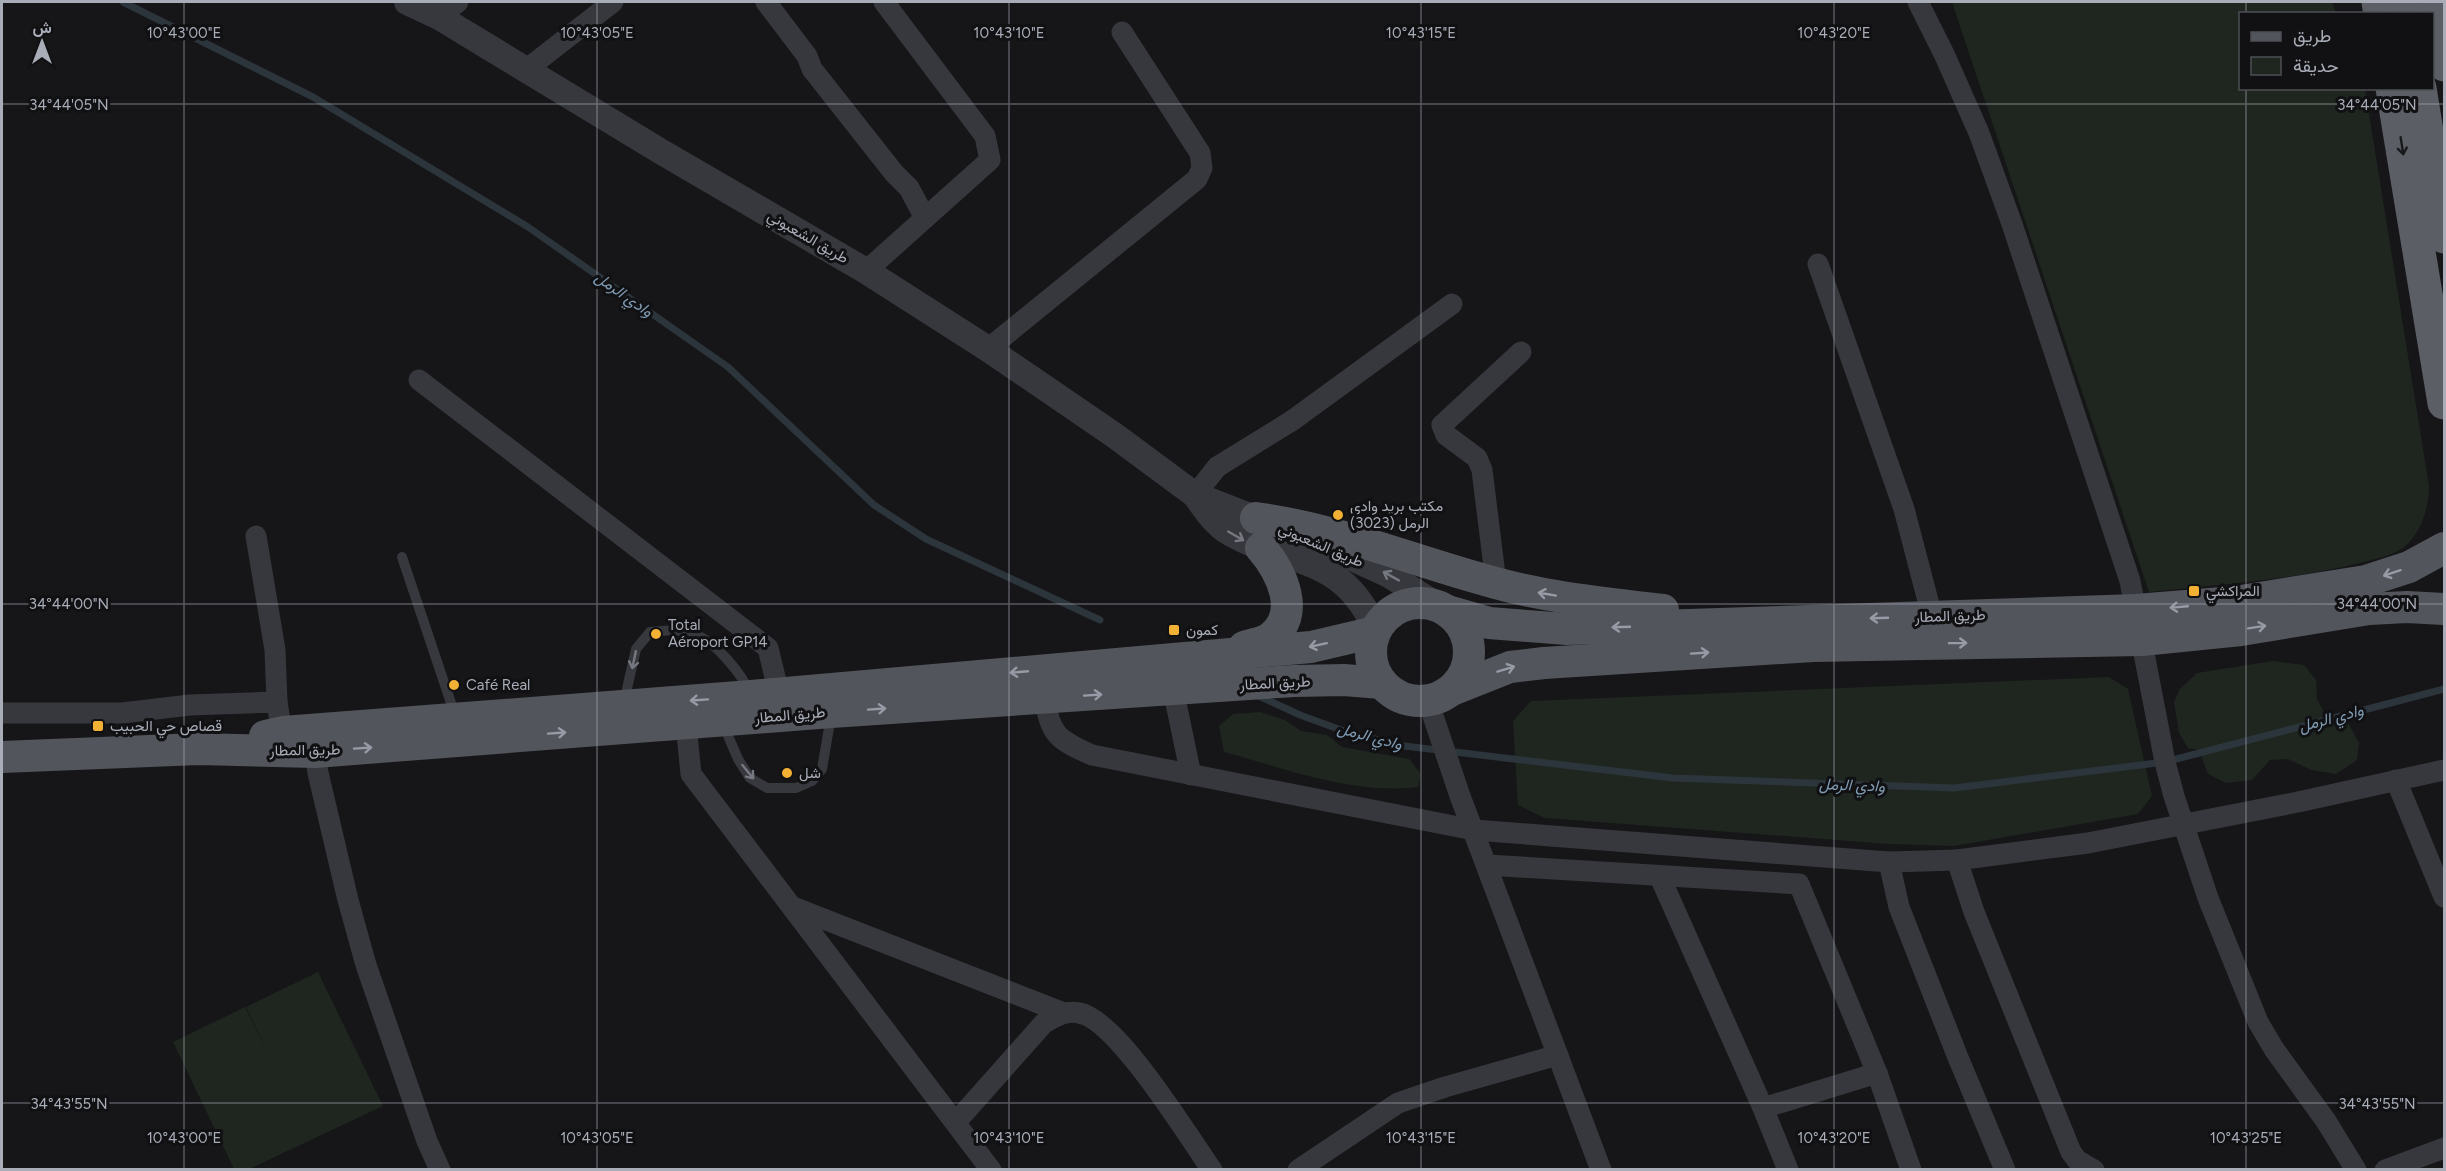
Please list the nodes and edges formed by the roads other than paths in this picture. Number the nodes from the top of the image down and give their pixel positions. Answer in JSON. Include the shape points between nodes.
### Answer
{"nodes":[{"id":1,"x":407,"y":2,"type":"edge"},
{"id":2,"x":613,"y":2,"type":"edge"},
{"id":3,"x":766,"y":2,"type":"edge"},
{"id":4,"x":884,"y":2,"type":"edge"},
{"id":5,"x":1918,"y":2,"type":"edge"},
{"id":6,"x":2433,"y":2,"type":"edge"},
{"id":7,"x":442,"y":7,"type":"edge"},
{"id":8,"x":1122,"y":32,"type":"dead end"},
{"id":9,"x":2445,"y":65,"type":"edge"},
{"id":10,"x":526,"y":69,"type":"junction"},
{"id":11,"x":2392,"y":90,"type":"edge"},
{"id":12,"x":2420,"y":90,"type":"edge"},
{"id":13,"x":925,"y":218,"type":"junction"},
{"id":14,"x":2445,"y":237,"type":"edge"},
{"id":15,"x":1818,"y":264,"type":"dead end"},
{"id":16,"x":866,"y":271,"type":"junction"},
{"id":17,"x":1452,"y":304,"type":"dead end"},
{"id":18,"x":988,"y":349,"type":"junction"},
{"id":19,"x":1521,"y":352,"type":"dead end"},
{"id":20,"x":419,"y":380,"type":"dead end"},
{"id":21,"x":2445,"y":403,"type":"edge"},
{"id":22,"x":1195,"y":495,"type":"junction"},
{"id":23,"x":1258,"y":533,"type":"junction"},
{"id":24,"x":256,"y":536,"type":"dead end"},
{"id":25,"x":2445,"y":548,"type":"edge"},
{"id":26,"x":402,"y":557,"type":"dead end"},
{"id":27,"x":1496,"y":584,"type":"junction"},
{"id":28,"x":1444,"y":609,"type":"junction"},
{"id":29,"x":2445,"y":609,"type":"edge"},
{"id":30,"x":1932,"y":616,"type":"junction"},
{"id":31,"x":1814,"y":621,"type":"junction"},
{"id":32,"x":2139,"y":625,"type":"junction"},
{"id":33,"x":1376,"y":630,"type":"junction"},
{"id":34,"x":1220,"y":654,"type":"junction"},
{"id":35,"x":1381,"y":683,"type":"junction"},
{"id":36,"x":1173,"y":689,"type":"junction"},
{"id":37,"x":1440,"y":696,"type":"junction"},
{"id":38,"x":1045,"y":698,"type":"junction"},
{"id":39,"x":277,"y":702,"type":"junction"},
{"id":40,"x":772,"y":702,"type":"junction"},
{"id":41,"x":624,"y":705,"type":"junction"},
{"id":42,"x":831,"y":711,"type":"junction"},
{"id":43,"x":2,"y":713,"type":"edge"},
{"id":44,"x":456,"y":718,"type":"junction"},
{"id":45,"x":722,"y":720,"type":"junction"},
{"id":46,"x":686,"y":724,"type":"junction"},
{"id":47,"x":294,"y":745,"type":"junction"},
{"id":48,"x":3,"y":758,"type":"edge"},
{"id":49,"x":2445,"y":770,"type":"edge"},
{"id":50,"x":1191,"y":775,"type":"junction"},
{"id":51,"x":2396,"y":780,"type":"junction"},
{"id":52,"x":2183,"y":825,"type":"junction"},
{"id":53,"x":1474,"y":830,"type":"junction"},
{"id":54,"x":1802,"y":856,"type":"junction"},
{"id":55,"x":1956,"y":860,"type":"junction"},
{"id":56,"x":1888,"y":862,"type":"junction"},
{"id":57,"x":1487,"y":865,"type":"junction"},
{"id":58,"x":1660,"y":877,"type":"junction"},
{"id":59,"x":1799,"y":884,"type":"junction"},
{"id":60,"x":2445,"y":897,"type":"edge"},
{"id":61,"x":792,"y":907,"type":"junction"},
{"id":62,"x":1064,"y":1013,"type":"junction"},
{"id":63,"x":1558,"y":1055,"type":"junction"},
{"id":64,"x":1877,"y":1072,"type":"junction"},
{"id":65,"x":1763,"y":1108,"type":"junction"},
{"id":66,"x":956,"y":1122,"type":"junction"},
{"id":67,"x":2445,"y":1148,"type":"edge"},
{"id":68,"x":2424,"y":1164,"type":"edge"},
{"id":69,"x":440,"y":1170,"type":"edge"},
{"id":70,"x":991,"y":1170,"type":"edge"},
{"id":71,"x":1212,"y":1170,"type":"edge"},
{"id":72,"x":1298,"y":1170,"type":"edge"},
{"id":73,"x":1601,"y":1170,"type":"edge"},
{"id":74,"x":1788,"y":1170,"type":"edge"},
{"id":75,"x":1911,"y":1170,"type":"edge"},
{"id":76,"x":2005,"y":1170,"type":"edge"},
{"id":77,"x":2094,"y":1170,"type":"edge"},
{"id":78,"x":2356,"y":1170,"type":"edge"},
{"id":79,"x":2385,"y":1170,"type":"edge"}],
"edges":[{"from":1,"to":7,"type":"street","name":"طريق الشعبوني"},
{"from":2,"to":10,"type":"street"},
{"from":3,"to":13,"type":"street","via":[[807,56],[812,69],[909,188]]},
{"from":4,"to":13,"type":"street","via":[[986,136],[990,160]]},
{"from":5,"to":32,"type":"street","via":[[1979,133],[2012,224],[2126,570]]},
{"from":6,"to":9,"type":"highway"},
{"from":7,"to":10,"type":"street","name":"طريق الشعبوني"},
{"from":8,"to":18,"type":"street","via":[[1200,153],[1203,168],[1197,179]]},
{"from":10,"to":16,"type":"street","name":"طريق الشعبوني"},
{"from":11,"to":21,"type":"highway","one_way":true},
{"from":12,"to":14,"type":"highway"},
{"from":13,"to":16,"type":"street"},
{"from":15,"to":30,"type":"street","via":[[1904,509]]},
{"from":16,"to":18,"type":"street","name":"طريق الشعبوني"},
{"from":17,"to":22,"type":"street","via":[[1293,420],[1217,467]]},
{"from":18,"to":22,"type":"street","name":"طريق الشعبوني"},
{"from":19,"to":27,"type":"street","via":[[1442,424],[1446,435],[1477,458],[1482,470]]},
{"from":20,"to":40,"type":"street","via":[[768,648]]},
{"from":22,"to":23,"type":"street","name":"طريق الشعبوني","via":[[1224,529]]},
{"from":23,"to":27,"type":"main road","via":[[1323,530]]},
{"from":28,"to":23,"type":"street","name":"طريق الشعبوني","one_way":true,"via":[[1361,561]]},
{"from":23,"to":33,"type":"street","name":"طريق الشعبوني","via":[[1343,583],[1356,596]]},
{"from":23,"to":34,"type":"main road","via":[[1285,588],[1286,616],[1269,639]]},
{"from":24,"to":39,"type":"street","via":[[275,650]]},
{"from":25,"to":32,"type":"main road","name":"طريق المطار","one_way":true,"via":[[2409,567],[2367,581],[2235,602]]},
{"from":26,"to":44,"type":"lane"},
{"from":31,"to":27,"type":"main road","one_way":true,"via":[[1644,608]]},
{"from":31,"to":28,"type":"main road","name":"طريق المطار","one_way":true,"via":[[1567,629],[1489,623]]},
{"from":28,"to":33,"type":"main road","via":[[1422,603],[1404,605],[1388,614]]},
{"from":28,"to":37,"type":"main road","via":[[1459,622],[1470,650],[1462,679]]},
{"from":32,"to":29,"type":"main road","name":"طريق المطار","one_way":true,"via":[[2241,630],[2369,609]]},
{"from":30,"to":31,"type":"main road","name":"طريق المطار","one_way":true},
{"from":30,"to":32,"type":"main road","name":"طريق المطار"},
{"from":37,"to":32,"type":"main road","name":"طريق المطار","one_way":true,"via":[[1510,667],[1544,663]]},
{"from":32,"to":52,"type":"street","via":[[2165,762]]},
{"from":33,"to":34,"type":"main road","name":"طريق المطار","one_way":true,"via":[[1311,647]]},
{"from":33,"to":35,"type":"main road","via":[[1371,658]]},
{"from":34,"to":40,"type":"main road","name":"طريق المطار","one_way":true},
{"from":35,"to":36,"type":"main road","name":"طريق المطار","via":[[1294,681]]},
{"from":35,"to":37,"type":"main road","via":[[1402,699]]},
{"from":38,"to":36,"type":"main road","name":"طريق المطار","one_way":true},
{"from":36,"to":50,"type":"street"},
{"from":37,"to":53,"type":"street","via":[[1460,796]]},
{"from":42,"to":38,"type":"main road","name":"طريق المطار","one_way":true},
{"from":38,"to":50,"type":"street","via":[[1047,718],[1068,745],[1108,760]]},
{"from":39,"to":43,"type":"street","via":[[190,705],[122,713]]},
{"from":39,"to":47,"type":"street"},
{"from":40,"to":41,"type":"main road","name":"طريق المطار","one_way":true},
{"from":40,"to":41,"type":"lane","one_way":true,"via":[[697,635],[668,630],[650,632],[636,649]]},
{"from":40,"to":42,"type":"main road","name":"طريق المطار"},
{"from":40,"to":45,"type":"main road","name":"طريق المطار"},
{"from":41,"to":44,"type":"main road","name":"طريق المطار"},
{"from":45,"to":42,"type":"lane","one_way":true,"via":[[750,778],[767,788],[796,788],[812,781],[822,769]]},
{"from":44,"to":47,"type":"main road","name":"طريق المطار"},
{"from":45,"to":46,"type":"main road","name":"طريق المطار"},
{"from":47,"to":46,"type":"main road","name":"طريق المطار","one_way":true},
{"from":46,"to":61,"type":"street","via":[[691,774]]},
{"from":47,"to":48,"type":"main road","name":"طريق المطار"},
{"from":47,"to":69,"type":"street","via":[[318,773],[366,965]]},
{"from":49,"to":51,"type":"street"},
{"from":50,"to":53,"type":"street"},
{"from":51,"to":52,"type":"street"},
{"from":51,"to":60,"type":"street"},
{"from":52,"to":55,"type":"street","via":[[2088,843]]},
{"from":52,"to":78,"type":"street","via":[[2228,953],[2258,1022]]},
{"from":53,"to":54,"type":"street"},
{"from":53,"to":57,"type":"street"},
{"from":54,"to":56,"type":"street"},
{"from":54,"to":59,"type":"street"},
{"from":55,"to":56,"type":"street"},
{"from":55,"to":77,"type":"street","via":[[2071,1152]]},
{"from":56,"to":76,"type":"street","via":[[1899,907]]},
{"from":57,"to":58,"type":"street"},
{"from":57,"to":63,"type":"street"},
{"from":58,"to":59,"type":"street"},
{"from":58,"to":65,"type":"street"},
{"from":59,"to":64,"type":"street"},
{"from":61,"to":62,"type":"street"},
{"from":61,"to":66,"type":"street"},
{"from":62,"to":66,"type":"street","via":[[1044,1023]]},
{"from":62,"to":71,"type":"street","via":[[1080,1012],[1100,1023],[1124,1045]]},
{"from":63,"to":72,"type":"street","via":[[1398,1103]]},
{"from":63,"to":73,"type":"street"},
{"from":64,"to":65,"type":"street"},
{"from":64,"to":75,"type":"street"},
{"from":65,"to":74,"type":"street"},
{"from":66,"to":70,"type":"street"},
{"from":67,"to":68,"type":"street"},
{"from":68,"to":79,"type":"street"}]}
